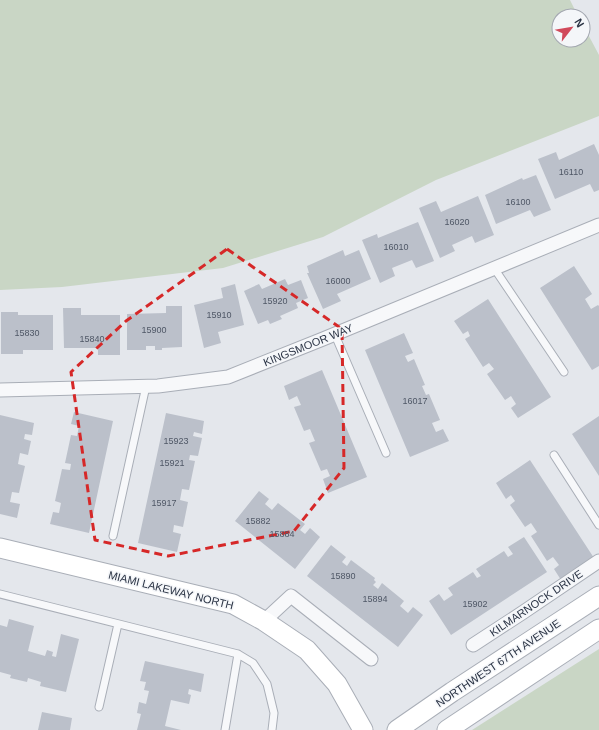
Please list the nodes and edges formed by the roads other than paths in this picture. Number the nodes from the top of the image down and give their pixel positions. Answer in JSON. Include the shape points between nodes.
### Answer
{"nodes":[{"id":1,"x":599,"y":225,"type":"edge"},
{"id":2,"x":494,"y":268,"type":"junction"},
{"id":3,"x":335,"y":335,"type":"junction"},
{"id":4,"x":564,"y":372,"type":"dead end"},
{"id":5,"x":146,"y":386,"type":"junction"},
{"id":6,"x":0,"y":390,"type":"edge"},
{"id":7,"x":386,"y":453,"type":"dead end"},
{"id":8,"x":554,"y":455,"type":"dead end"},
{"id":9,"x":599,"y":525,"type":"edge"},
{"id":10,"x":113,"y":536,"type":"dead end"},
{"id":11,"x":0,"y":548,"type":"edge"},
{"id":12,"x":599,"y":561,"type":"edge"},
{"id":13,"x":0,"y":594,"type":"edge"},
{"id":14,"x":599,"y":596,"type":"edge"},
{"id":15,"x":264,"y":621,"type":"junction"},
{"id":16,"x":118,"y":624,"type":"junction"},
{"id":17,"x":599,"y":629,"type":"edge"},
{"id":18,"x":473,"y":645,"type":"dead end"},
{"id":19,"x":238,"y":654,"type":"junction"},
{"id":20,"x":371,"y":659,"type":"dead end"},
{"id":21,"x":99,"y":707,"type":"dead end"},
{"id":22,"x":225,"y":730,"type":"edge"},
{"id":23,"x":272,"y":730,"type":"edge"},
{"id":24,"x":363,"y":730,"type":"edge"},
{"id":25,"x":397,"y":730,"type":"edge"},
{"id":26,"x":447,"y":730,"type":"edge"}],
"edges":[{"from":1,"to":2,"type":"street","name":"KINGSMOOR WAY"},
{"from":2,"to":3,"type":"street","name":"KINGSMOOR WAY"},
{"from":2,"to":4,"type":"lane"},
{"from":3,"to":5,"type":"street","name":"KINGSMOOR WAY","via":[[228,377]]},
{"from":3,"to":7,"type":"lane"},
{"from":5,"to":6,"type":"street","name":"KINGSMOOR WAY"},
{"from":5,"to":10,"type":"lane"},
{"from":8,"to":9,"type":"lane"},
{"from":11,"to":15,"type":"street","name":"MIAMI LAKEWAY NORTH","via":[[233,604]]},
{"from":12,"to":18,"type":"street","name":"KILMARNOCK DRIVE"},
{"from":13,"to":16,"type":"lane"},
{"from":14,"to":25,"type":"street","name":"NORTHWEST 67TH AVENUE"},
{"from":15,"to":20,"type":"street","via":[[291,596]]},
{"from":15,"to":24,"type":"street","name":"MIAMI LAKEWAY NORTH","via":[[307,650],[337,684]]},
{"from":16,"to":19,"type":"lane"},
{"from":16,"to":21,"type":"lane"},
{"from":17,"to":26,"type":"street"},
{"from":19,"to":22,"type":"lane"},
{"from":19,"to":23,"type":"lane","via":[[253,663],[267,684],[274,714]]}]}
